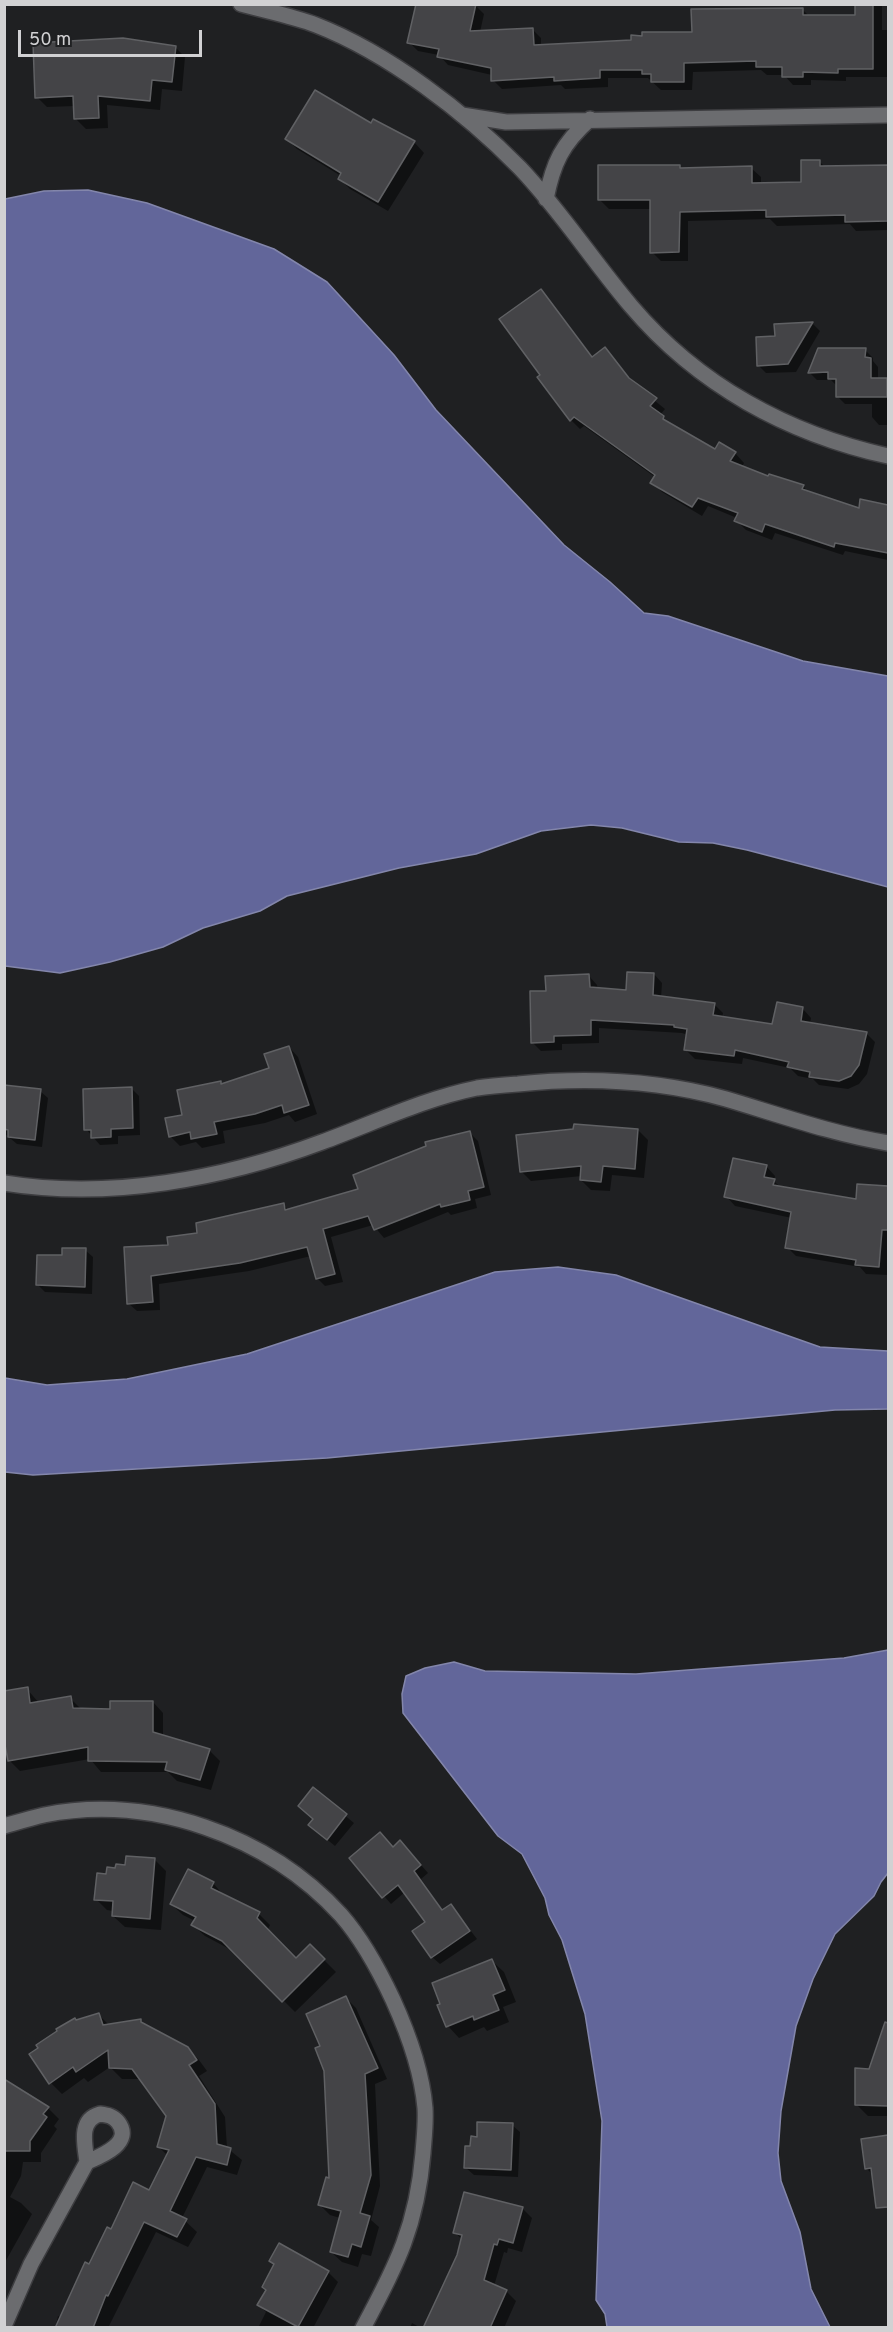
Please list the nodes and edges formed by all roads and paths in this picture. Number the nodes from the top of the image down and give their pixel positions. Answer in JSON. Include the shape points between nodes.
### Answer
{"nodes":[{"id":1,"x":241,"y":4,"type":"edge"},
{"id":2,"x":888,"y":115,"type":"edge"},
{"id":3,"x":462,"y":116,"type":"junction"},
{"id":4,"x":590,"y":119,"type":"junction"},
{"id":5,"x":546,"y":199,"type":"junction"},
{"id":6,"x":888,"y":456,"type":"edge"},
{"id":7,"x":888,"y":1143,"type":"edge"},
{"id":8,"x":4,"y":1183,"type":"edge"},
{"id":9,"x":4,"y":1826,"type":"edge"},
{"id":10,"x":87,"y":2162,"type":"dead end"},
{"id":11,"x":4,"y":2326,"type":"edge"},
{"id":12,"x":363,"y":2328,"type":"edge"}],
"edges":[{"from":1,"to":3,"type":"street","via":[[314,25],[351,41]]},
{"from":2,"to":4,"type":"street"},
{"from":3,"to":4,"type":"street","via":[[506,122]]},
{"from":3,"to":5,"type":"street","via":[[520,168]]},
{"from":4,"to":5,"type":"street","via":[[561,152],[551,173]]},
{"from":5,"to":6,"type":"street","via":[[657,335],[708,379],[801,430]]},
{"from":7,"to":8,"type":"street","via":[[671,1087],[583,1079],[478,1088],[422,1102],[268,1160],[183,1180],[111,1190]]},
{"from":9,"to":12,"type":"street","via":[[45,1815],[101,1810],[146,1813],[202,1825],[236,1839],[315,1889],[362,1942],[401,2018],[425,2108],[421,2178],[414,2215],[399,2258]]},
{"from":10,"to":11,"type":"street","via":[[31,2264]]}]}
